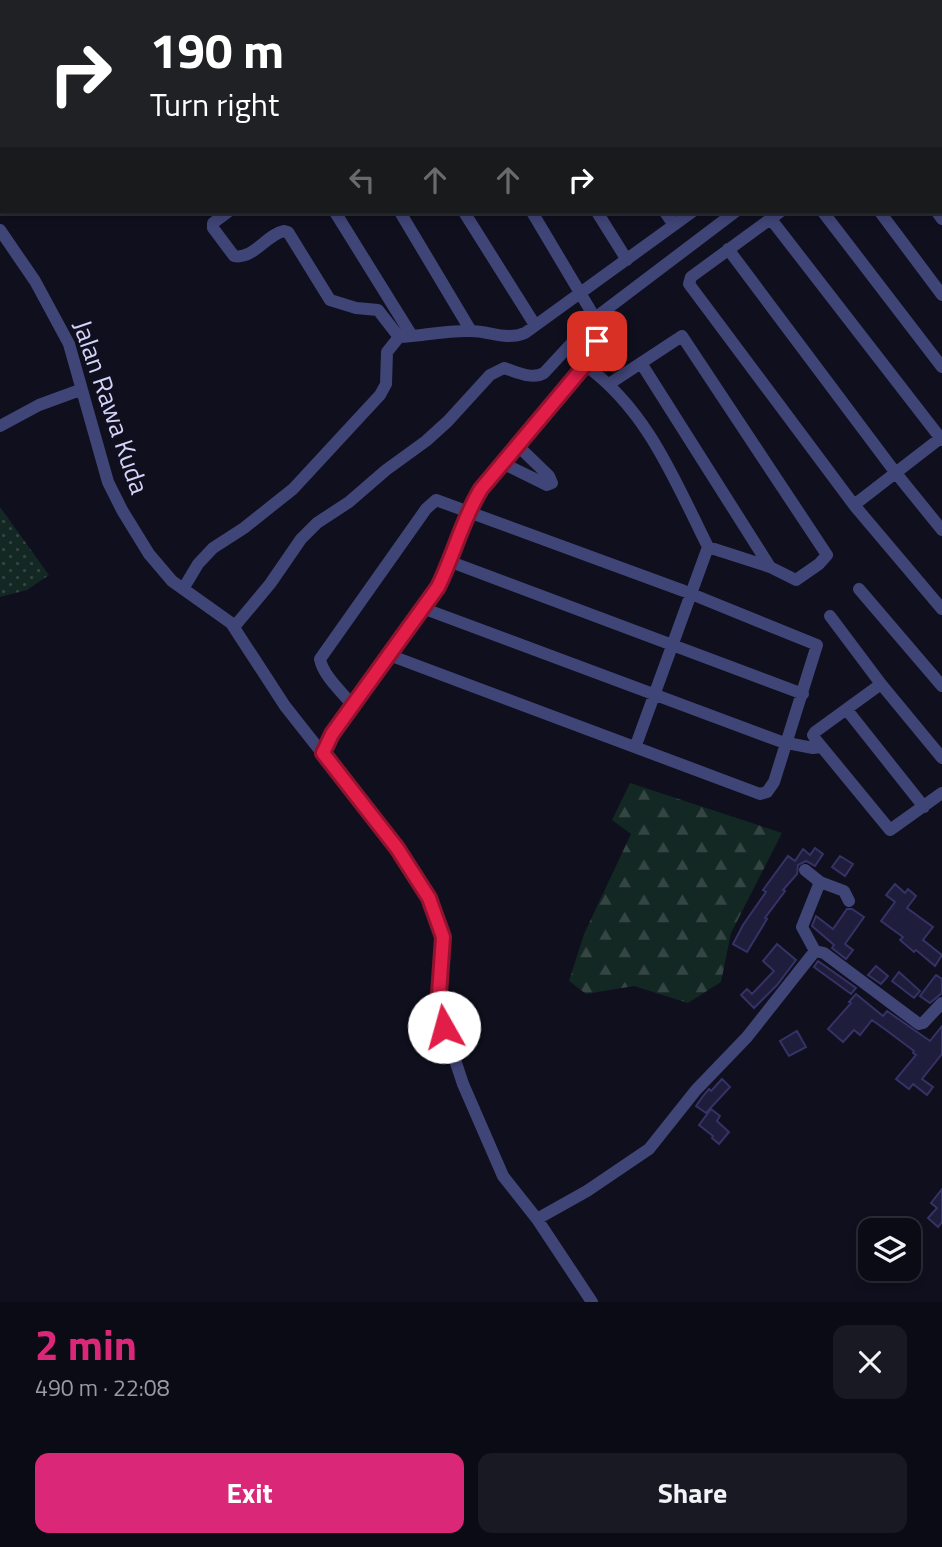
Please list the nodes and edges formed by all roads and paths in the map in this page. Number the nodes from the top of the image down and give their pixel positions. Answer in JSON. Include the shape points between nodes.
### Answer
{"nodes":[{"id":1,"x":225,"y":214,"type":"edge"},
{"id":2,"x":336,"y":214,"type":"edge"},
{"id":3,"x":401,"y":214,"type":"edge"},
{"id":4,"x":465,"y":214,"type":"edge"},
{"id":5,"x":533,"y":214,"type":"edge"},
{"id":6,"x":598,"y":214,"type":"edge"},
{"id":7,"x":666,"y":214,"type":"edge"},
{"id":8,"x":689,"y":214,"type":"edge"},
{"id":9,"x":732,"y":214,"type":"edge"},
{"id":10,"x":826,"y":214,"type":"edge"},
{"id":11,"x":881,"y":214,"type":"edge"},
{"id":12,"x":775,"y":215,"type":"edge"},
{"id":13,"x":674,"y":225,"type":"junction"},
{"id":14,"x":0,"y":230,"type":"edge"},
{"id":15,"x":728,"y":249,"type":"junction"},
{"id":16,"x":627,"y":260,"type":"junction"},
{"id":17,"x":582,"y":292,"type":"junction"},
{"id":18,"x":942,"y":295,"type":"edge"},
{"id":19,"x":595,"y":318,"type":"junction"},
{"id":20,"x":535,"y":326,"type":"junction"},
{"id":21,"x":471,"y":331,"type":"junction"},
{"id":22,"x":406,"y":337,"type":"junction"},
{"id":23,"x":641,"y":363,"type":"junction"},
{"id":24,"x":585,"y":365,"type":"junction"},
{"id":25,"x":942,"y":367,"type":"edge"},
{"id":26,"x":609,"y":384,"type":"junction"},
{"id":27,"x":80,"y":390,"type":"junction"},
{"id":28,"x":0,"y":426,"type":"edge"},
{"id":29,"x":941,"y":438,"type":"edge"},
{"id":30,"x":517,"y":445,"type":"junction"},
{"id":31,"x":502,"y":463,"type":"junction"},
{"id":32,"x":895,"y":472,"type":"junction"},
{"id":33,"x":854,"y":505,"type":"junction"},
{"id":34,"x":468,"y":510,"type":"junction"},
{"id":35,"x":942,"y":530,"type":"edge"},
{"id":36,"x":708,"y":547,"type":"junction"},
{"id":37,"x":451,"y":562,"type":"junction"},
{"id":38,"x":770,"y":567,"type":"junction"},
{"id":39,"x":183,"y":589,"type":"junction"},
{"id":40,"x":859,"y":589,"type":"dead end"},
{"id":41,"x":691,"y":595,"type":"junction"},
{"id":42,"x":425,"y":609,"type":"junction"},
{"id":43,"x":942,"y":610,"type":"edge"},
{"id":44,"x":830,"y":616,"type":"dead end"},
{"id":45,"x":234,"y":627,"type":"junction"},
{"id":46,"x":672,"y":645,"type":"junction"},
{"id":47,"x":389,"y":655,"type":"junction"},
{"id":48,"x":881,"y":684,"type":"junction"},
{"id":49,"x":942,"y":686,"type":"edge"},
{"id":50,"x":803,"y":694,"type":"junction"},
{"id":51,"x":656,"y":695,"type":"junction"},
{"id":52,"x":353,"y":706,"type":"junction"},
{"id":53,"x":847,"y":710,"type":"junction"},
{"id":54,"x":787,"y":744,"type":"junction"},
{"id":55,"x":636,"y":746,"type":"junction"},
{"id":56,"x":821,"y":747,"type":"junction"},
{"id":57,"x":323,"y":753,"type":"junction"},
{"id":58,"x":942,"y":758,"type":"edge"},
{"id":59,"x":942,"y":793,"type":"edge"},
{"id":60,"x":924,"y":807,"type":"junction"},
{"id":61,"x":805,"y":870,"type":"dead end"},
{"id":62,"x":820,"y":883,"type":"junction"},
{"id":63,"x":849,"y":901,"type":"dead end"},
{"id":64,"x":815,"y":951,"type":"junction"},
{"id":65,"x":942,"y":1003,"type":"edge"},
{"id":66,"x":537,"y":1219,"type":"junction"},
{"id":67,"x":592,"y":1302,"type":"edge"}],
"edges":[{"from":1,"to":22,"type":"street","via":[[213,228],[234,256],[246,255],[285,231],[330,300],[378,310]]},
{"from":2,"to":22,"type":"street"},
{"from":3,"to":21,"type":"street"},
{"from":4,"to":20,"type":"street"},
{"from":5,"to":17,"type":"street"},
{"from":6,"to":16,"type":"street"},
{"from":7,"to":13,"type":"street"},
{"from":8,"to":13,"type":"street"},
{"from":9,"to":19,"type":"street"},
{"from":10,"to":25,"type":"street"},
{"from":11,"to":18,"type":"street"},
{"from":12,"to":15,"type":"street"},
{"from":12,"to":29,"type":"street"},
{"from":13,"to":16,"type":"street"},
{"from":14,"to":27,"type":"street","name":"Jalan Rawa Kuda","via":[[62,329]]},
{"from":15,"to":32,"type":"street"},
{"from":15,"to":33,"type":"street","via":[[691,277],[689,284]]},
{"from":16,"to":17,"type":"street"},
{"from":17,"to":19,"type":"street"},
{"from":17,"to":20,"type":"street"},
{"from":19,"to":24,"type":"street","via":[[597,341]]},
{"from":19,"to":45,"type":"street","via":[[544,373],[538,376],[504,368],[490,375],[426,441],[317,523]]},
{"from":20,"to":21,"type":"street","via":[[516,337]]},
{"from":21,"to":22,"type":"street"},
{"from":22,"to":39,"type":"street","via":[[387,352],[386,384],[380,396],[293,488],[213,548]]},
{"from":23,"to":26,"type":"street"},
{"from":23,"to":38,"type":"street"},
{"from":23,"to":38,"type":"street","via":[[685,338],[827,555],[796,580]]},
{"from":24,"to":26,"type":"street"},
{"from":24,"to":30,"type":"street"},
{"from":26,"to":36,"type":"street","via":[[659,448]]},
{"from":27,"to":28,"type":"street","via":[[38,405]]},
{"from":27,"to":39,"type":"street","name":"Jalan Rawa Kuda","via":[[108,482],[122,510],[149,554]]},
{"from":29,"to":32,"type":"street"},
{"from":30,"to":31,"type":"street"},
{"from":30,"to":31,"type":"street","via":[[552,483],[524,476]]},
{"from":31,"to":34,"type":"street"},
{"from":32,"to":33,"type":"street"},
{"from":32,"to":35,"type":"street"},
{"from":33,"to":43,"type":"street"},
{"from":34,"to":37,"type":"street"},
{"from":34,"to":41,"type":"street"},
{"from":34,"to":52,"type":"street","via":[[436,500],[429,504],[323,654],[321,664]]},
{"from":36,"to":38,"type":"street"},
{"from":36,"to":41,"type":"street"},
{"from":37,"to":42,"type":"street"},
{"from":37,"to":46,"type":"street"},
{"from":39,"to":45,"type":"street","name":"Jalan Rawa Kuda"},
{"from":40,"to":49,"type":"street"},
{"from":41,"to":46,"type":"street"},
{"from":41,"to":50,"type":"street","via":[[815,642],[817,650]]},
{"from":42,"to":47,"type":"street"},
{"from":42,"to":51,"type":"street"},
{"from":44,"to":48,"type":"street"},
{"from":45,"to":57,"type":"street","name":"Jalan Rawa Kuda","via":[[285,706]]},
{"from":46,"to":50,"type":"street"},
{"from":46,"to":51,"type":"street"},
{"from":47,"to":52,"type":"street"},
{"from":47,"to":55,"type":"street"},
{"from":48,"to":53,"type":"street"},
{"from":48,"to":58,"type":"street"},
{"from":50,"to":54,"type":"street"},
{"from":51,"to":54,"type":"street"},
{"from":51,"to":55,"type":"street"},
{"from":52,"to":57,"type":"street"},
{"from":53,"to":56,"type":"street","via":[[813,735]]},
{"from":53,"to":60,"type":"street"},
{"from":54,"to":55,"type":"street","via":[[774,782],[760,794]]},
{"from":54,"to":56,"type":"street"},
{"from":56,"to":60,"type":"street","via":[[890,830]]},
{"from":57,"to":66,"type":"street","name":"Jalan Rawa Kuda","via":[[397,848],[429,898],[443,937],[439,994],[444,1027],[463,1084],[503,1176]]},
{"from":59,"to":60,"type":"street"},
{"from":61,"to":62,"type":"street"},
{"from":62,"to":63,"type":"street","via":[[844,891]]},
{"from":62,"to":64,"type":"street","via":[[802,928]]},
{"from":64,"to":65,"type":"street","via":[[824,953],[919,1024]]},
{"from":64,"to":66,"type":"street","via":[[649,1150]]},
{"from":66,"to":67,"type":"street","name":"Jalan Rawa Kuda"}]}
